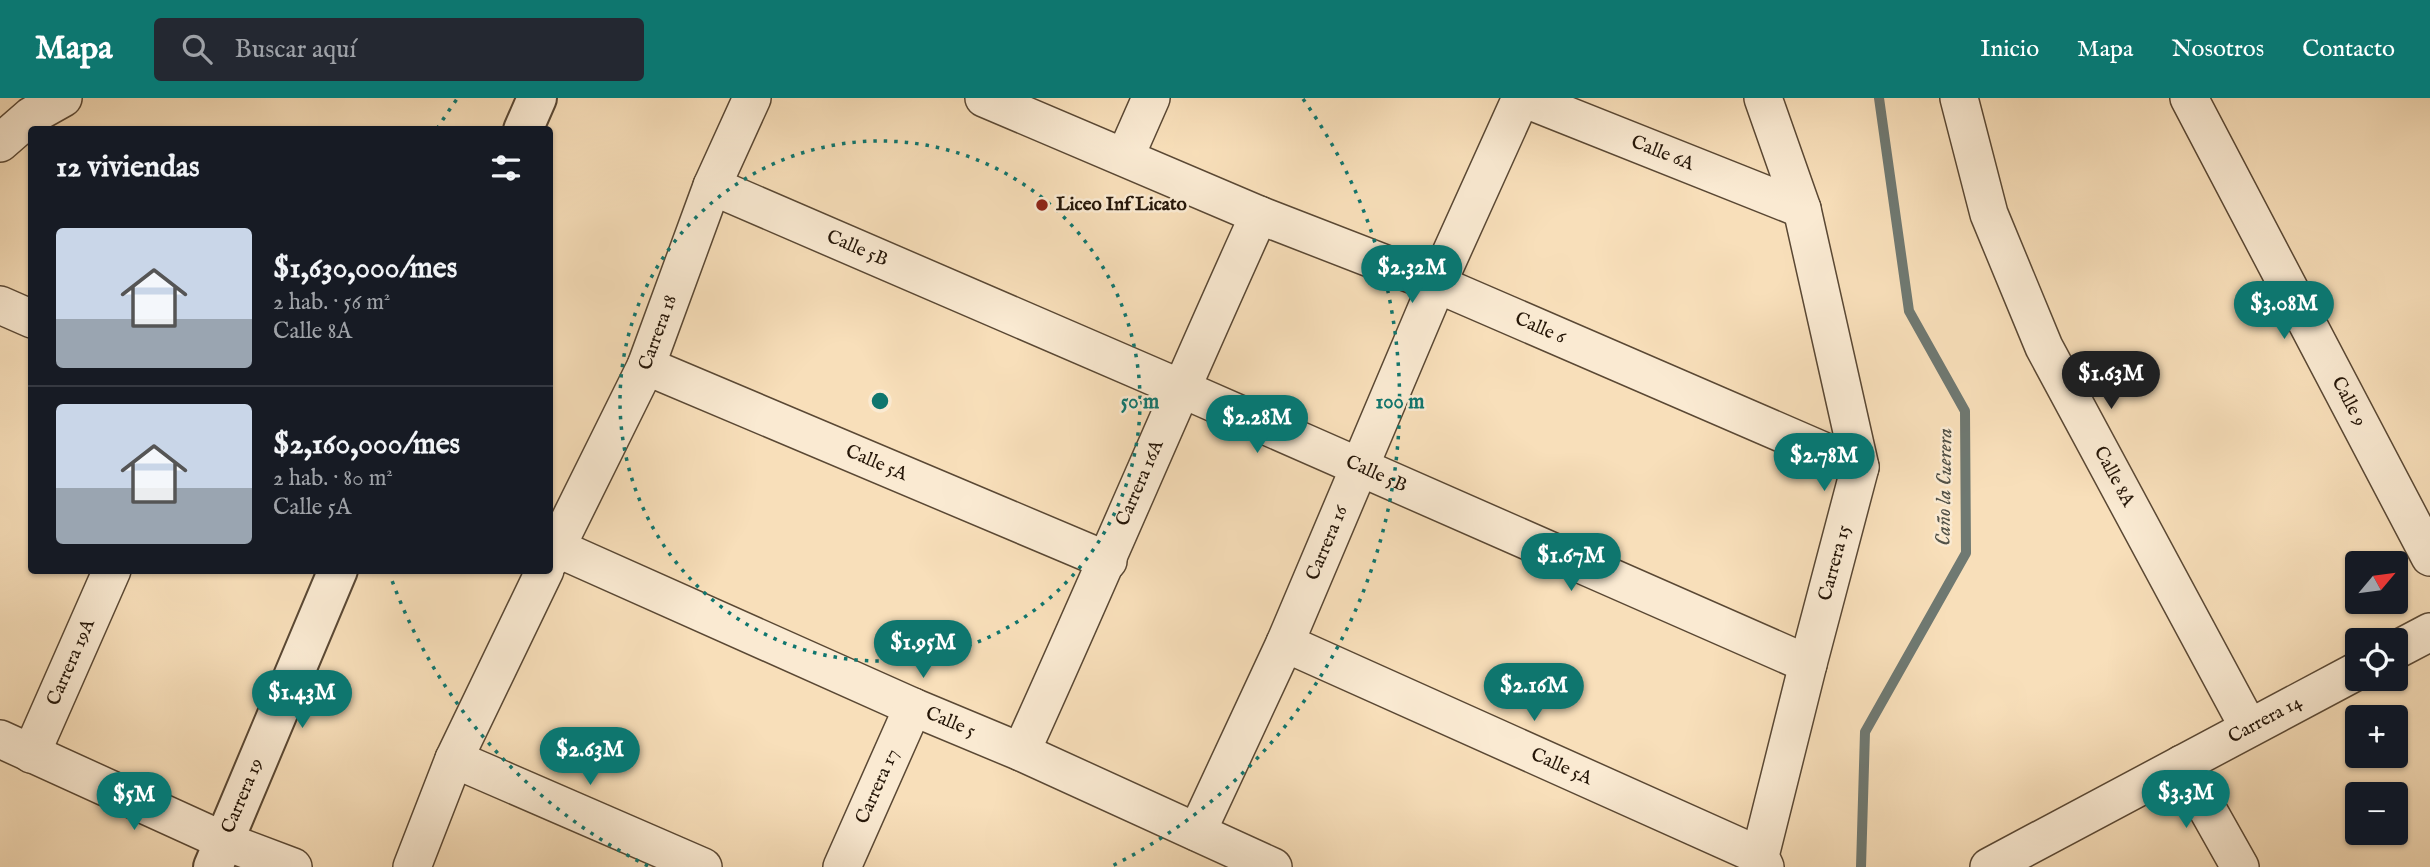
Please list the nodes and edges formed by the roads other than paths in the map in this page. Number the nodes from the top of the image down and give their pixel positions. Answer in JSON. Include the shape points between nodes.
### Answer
{"nodes":[{"id":1,"x":63,"y":98,"type":"edge"},
{"id":2,"x":537,"y":98,"type":"edge"},
{"id":3,"x":752,"y":98,"type":"edge"},
{"id":4,"x":984,"y":98,"type":"edge"},
{"id":5,"x":1150,"y":98,"type":"edge"},
{"id":6,"x":1522,"y":98,"type":"edge"},
{"id":7,"x":1763,"y":98,"type":"edge"},
{"id":8,"x":1959,"y":98,"type":"edge"},
{"id":9,"x":2198,"y":101,"type":"edge"},
{"id":10,"x":27,"y":107,"type":"edge"},
{"id":11,"x":525,"y":126,"type":"edge"},
{"id":12,"x":0,"y":143,"type":"edge"},
{"id":13,"x":1125,"y":158,"type":"junction"},
{"id":14,"x":712,"y":187,"type":"junction"},
{"id":15,"x":1802,"y":209,"type":"junction"},
{"id":16,"x":1259,"y":215,"type":"junction"},
{"id":17,"x":1437,"y":284,"type":"junction"},
{"id":18,"x":646,"y":366,"type":"junction"},
{"id":19,"x":1180,"y":388,"type":"junction"},
{"id":20,"x":1860,"y":467,"type":"junction"},
{"id":21,"x":1358,"y":468,"type":"junction"},
{"id":22,"x":553,"y":550,"type":"edge"},
{"id":23,"x":553,"y":557,"type":"edge"},
{"id":24,"x":2430,"y":557,"type":"edge"},
{"id":25,"x":1108,"y":561,"type":"junction"},
{"id":26,"x":110,"y":574,"type":"edge"},
{"id":27,"x":336,"y":574,"type":"edge"},
{"id":28,"x":541,"y":574,"type":"edge"},
{"id":29,"x":1285,"y":643,"type":"junction"},
{"id":30,"x":1808,"y":664,"type":"junction"},
{"id":31,"x":2345,"y":677,"type":"edge"},
{"id":32,"x":913,"y":707,"type":"junction"},
{"id":33,"x":2249,"y":728,"type":"junction"},
{"id":34,"x":15,"y":746,"type":"edge"},
{"id":35,"x":1021,"y":752,"type":"junction"},
{"id":36,"x":454,"y":759,"type":"junction"},
{"id":37,"x":2182,"y":764,"type":"junction"},
{"id":38,"x":1197,"y":832,"type":"junction"},
{"id":39,"x":218,"y":854,"type":"edge"},
{"id":40,"x":1763,"y":861,"type":"edge"},
{"id":41,"x":1258,"y":864,"type":"edge"},
{"id":42,"x":293,"y":867,"type":"edge"},
{"id":43,"x":412,"y":867,"type":"edge"},
{"id":44,"x":703,"y":867,"type":"edge"},
{"id":45,"x":842,"y":867,"type":"edge"},
{"id":46,"x":1989,"y":867,"type":"edge"},
{"id":47,"x":2240,"y":867,"type":"edge"}],
"edges":[{"from":1,"to":10,"type":"street"},
{"from":2,"to":11,"type":"street"},
{"from":3,"to":14,"type":"street","name":"Carrera 18"},
{"from":4,"to":13,"type":"street","name":"Calle 6"},
{"from":5,"to":13,"type":"street"},
{"from":6,"to":15,"type":"street","name":"Calle 6A"},
{"from":6,"to":17,"type":"street","name":"Carrera 16"},
{"from":7,"to":15,"type":"street","name":"Carrera 15"},
{"from":8,"to":33,"type":"street","name":"Calle 8A","via":[[1989,214],[2045,347]]},
{"from":9,"to":24,"type":"street","name":"Calle 9"},
{"from":10,"to":12,"type":"street"},
{"from":13,"to":16,"type":"street","name":"Calle 6"},
{"from":14,"to":18,"type":"street","name":"Carrera 18"},
{"from":14,"to":19,"type":"street","name":"Calle 5B"},
{"from":15,"to":20,"type":"street","name":"Carrera 15"},
{"from":16,"to":17,"type":"street","name":"Calle 6"},
{"from":16,"to":19,"type":"street","name":"Carrera 16A"},
{"from":17,"to":20,"type":"street","name":"Calle 6"},
{"from":17,"to":21,"type":"street","name":"Carrera 16"},
{"from":18,"to":22,"type":"street","name":"Carrera 18"},
{"from":18,"to":25,"type":"street","name":"Calle 5A"},
{"from":19,"to":21,"type":"street","name":"Calle 5B"},
{"from":19,"to":25,"type":"street","name":"Carrera 16A"},
{"from":20,"to":30,"type":"street","name":"Carrera 15"},
{"from":21,"to":29,"type":"street","name":"Carrera 16"},
{"from":21,"to":30,"type":"street","name":"Calle 5B"},
{"from":23,"to":32,"type":"street","name":"Calle 5"},
{"from":25,"to":35,"type":"street","name":"Carrera 16A"},
{"from":26,"to":34,"type":"street","name":"Carrera 19A"},
{"from":27,"to":39,"type":"street","name":"Carrera 19"},
{"from":28,"to":36,"type":"street","name":"Carrera 18"},
{"from":29,"to":38,"type":"street","name":"Carrera 16"},
{"from":29,"to":40,"type":"street","name":"Calle 5A"},
{"from":30,"to":40,"type":"street","name":"Carrera 15"},
{"from":31,"to":33,"type":"street","name":"Carrera 14"},
{"from":32,"to":35,"type":"street","name":"Calle 5"},
{"from":32,"to":45,"type":"street","name":"Carrera 17"},
{"from":33,"to":37,"type":"street","name":"Carrera 14"},
{"from":34,"to":39,"type":"street"},
{"from":35,"to":38,"type":"street","name":"Calle 5"},
{"from":36,"to":43,"type":"street","name":"Carrera 18"},
{"from":36,"to":44,"type":"street"},
{"from":37,"to":46,"type":"street","name":"Carrera 14"},
{"from":37,"to":47,"type":"street"},
{"from":38,"to":41,"type":"street","name":"Calle 5"},
{"from":39,"to":42,"type":"street"}]}
